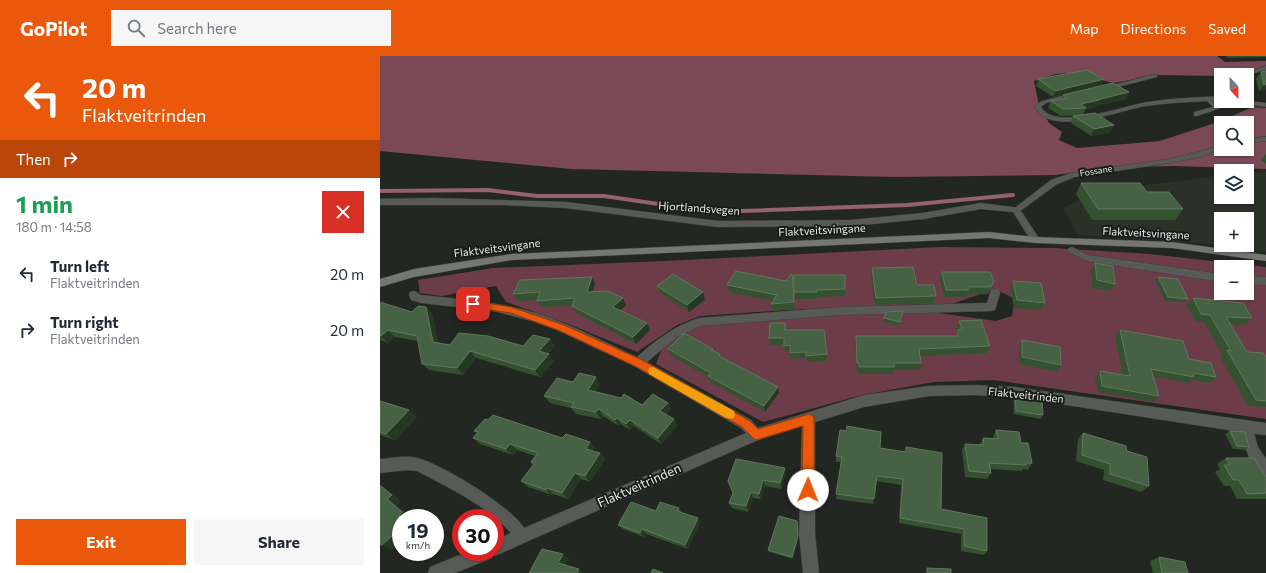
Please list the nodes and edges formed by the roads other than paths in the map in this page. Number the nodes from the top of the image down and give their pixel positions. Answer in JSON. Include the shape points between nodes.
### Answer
{"nodes":[{"id":1,"x":1266,"y":68,"type":"edge"},
{"id":2,"x":1254,"y":71,"type":"edge"},
{"id":3,"x":1155,"y":76,"type":"dead end"},
{"id":4,"x":1095,"y":90,"type":"edge"},
{"id":5,"x":1082,"y":93,"type":"edge"},
{"id":6,"x":1214,"y":98,"type":"edge"},
{"id":7,"x":1209,"y":99,"type":"junction"},
{"id":8,"x":1254,"y":104,"type":"edge"},
{"id":9,"x":1266,"y":105,"type":"edge"},
{"id":10,"x":1103,"y":106,"type":"edge"},
{"id":11,"x":1113,"y":112,"type":"junction"},
{"id":12,"x":1197,"y":114,"type":"dead end"},
{"id":13,"x":1266,"y":139,"type":"edge"},
{"id":14,"x":1254,"y":140,"type":"edge"},
{"id":15,"x":1214,"y":149,"type":"edge"},
{"id":16,"x":380,"y":202,"type":"edge"},
{"id":17,"x":1016,"y":210,"type":"junction"},
{"id":18,"x":1035,"y":240,"type":"junction"},
{"id":19,"x":1072,"y":250,"type":"dead end"},
{"id":20,"x":1266,"y":258,"type":"edge"},
{"id":21,"x":1214,"y":277,"type":"edge"},
{"id":22,"x":1254,"y":280,"type":"edge"},
{"id":23,"x":1266,"y":281,"type":"edge"},
{"id":24,"x":380,"y":283,"type":"edge"},
{"id":25,"x":995,"y":293,"type":"dead end"},
{"id":26,"x":414,"y":295,"type":"dead end"},
{"id":27,"x":638,"y":363,"type":"junction"},
{"id":28,"x":809,"y":419,"type":"junction"},
{"id":29,"x":1246,"y":427,"type":"junction"},
{"id":30,"x":1266,"y":429,"type":"edge"},
{"id":31,"x":756,"y":435,"type":"junction"},
{"id":32,"x":380,"y":466,"type":"edge"},
{"id":33,"x":1266,"y":471,"type":"edge"},
{"id":34,"x":521,"y":537,"type":"junction"},
{"id":35,"x":504,"y":544,"type":"edge"},
{"id":36,"x":465,"y":561,"type":"edge"},
{"id":37,"x":436,"y":573,"type":"edge"},
{"id":38,"x":810,"y":573,"type":"edge"}],
"edges":[{"from":1,"to":2,"type":"street"},
{"from":3,"to":4,"type":"street"},
{"from":5,"to":11,"type":"street","via":[[1037,106],[1039,111],[1060,119]]},
{"from":6,"to":7,"type":"street"},
{"from":7,"to":11,"type":"street","via":[[1155,103]]},
{"from":7,"to":12,"type":"street","via":[[1218,108]]},
{"from":8,"to":9,"type":"street"},
{"from":10,"to":11,"type":"street"},
{"from":13,"to":14,"type":"street"},
{"from":15,"to":17,"type":"street","name":"Fossane","via":[[1170,161],[1074,175],[1054,182]]},
{"from":16,"to":17,"type":"street","name":"Hjortlandsvegen","via":[[450,201],[566,205],[718,224],[851,223],[923,216],[981,206]]},
{"from":17,"to":18,"type":"street"},
{"from":18,"to":20,"type":"main road","name":"Flaktveitsvingane","via":[[1172,245]]},
{"from":18,"to":24,"type":"main road","name":"Flaktveitsvingane","via":[[981,236],[553,254],[467,263],[414,273]]},
{"from":19,"to":21,"type":"street","via":[[1092,260]]},
{"from":22,"to":23,"type":"street"},
{"from":25,"to":27,"type":"street","via":[[991,308],[835,311],[699,322],[667,337]]},
{"from":26,"to":27,"type":"street","via":[[421,299],[494,307],[534,317]]},
{"from":27,"to":31,"type":"street","via":[[746,424]]},
{"from":28,"to":29,"type":"street","name":"Flaktveitrinden","via":[[864,401],[929,391],[975,390],[1015,392]]},
{"from":28,"to":31,"type":"street","name":"Flaktveitrinden"},
{"from":28,"to":38,"type":"street","via":[[807,533]]},
{"from":29,"to":30,"type":"street","name":"Flaktveitrinden"},
{"from":29,"to":33,"type":"street","via":[[1252,450]]},
{"from":31,"to":34,"type":"street","name":"Flaktveitrinden"},
{"from":32,"to":34,"type":"street","via":[[408,463],[419,465],[488,504],[519,530]]},
{"from":34,"to":35,"type":"street","name":"Flaktveitrinden"},
{"from":36,"to":37,"type":"street"}]}
